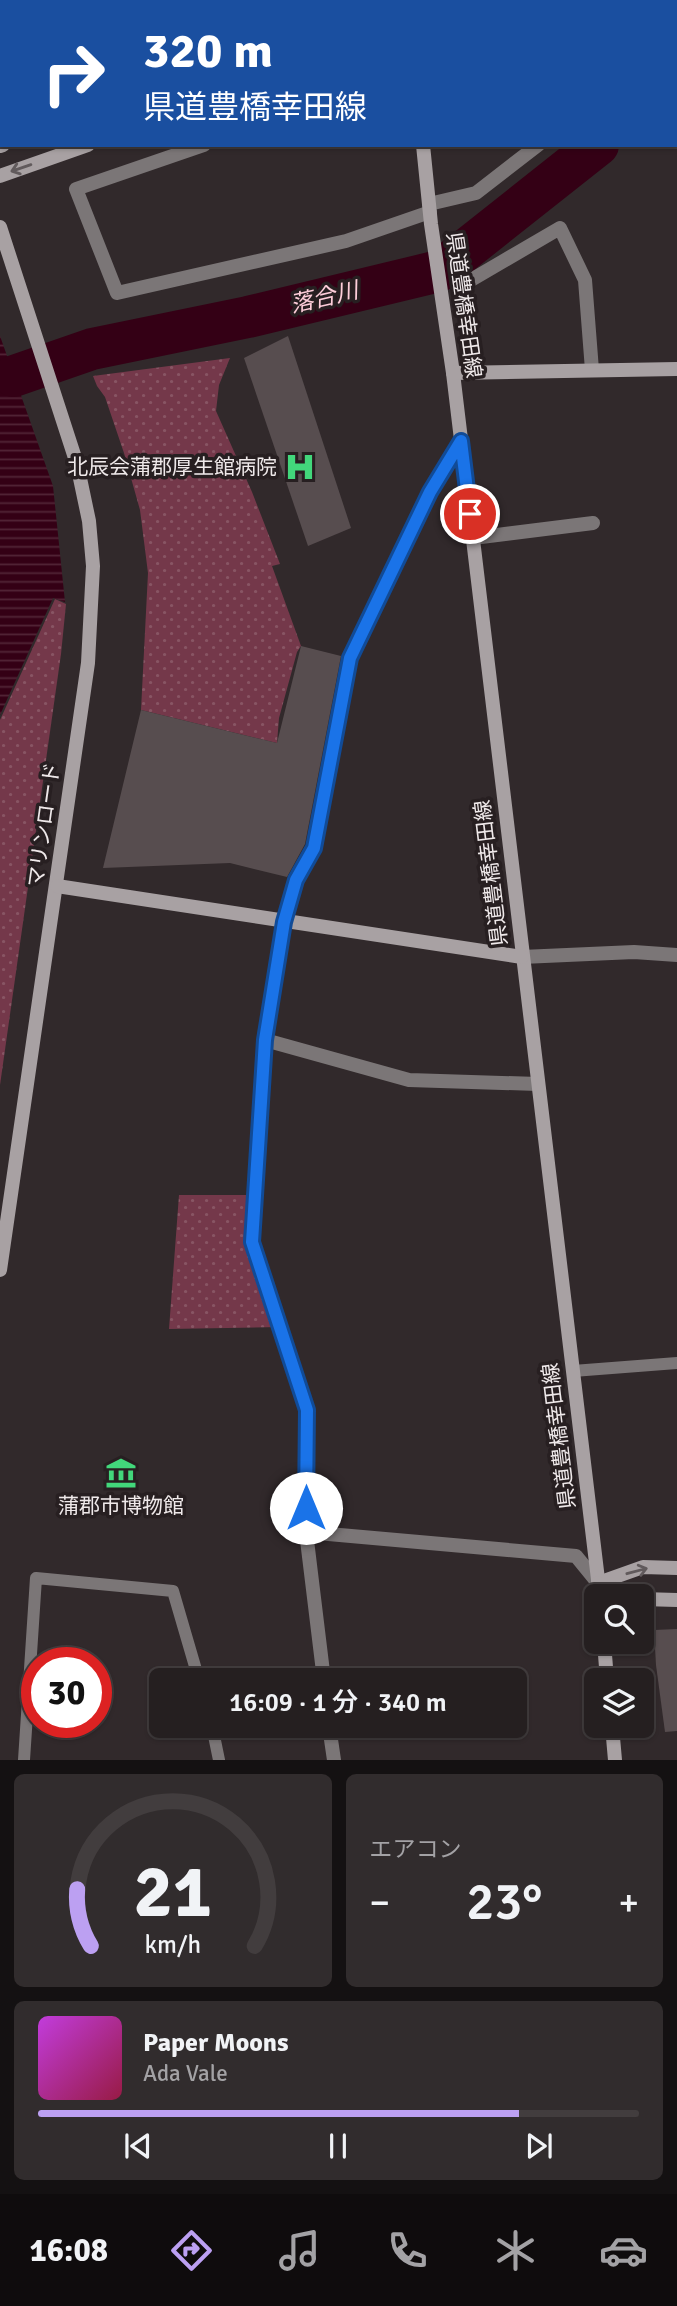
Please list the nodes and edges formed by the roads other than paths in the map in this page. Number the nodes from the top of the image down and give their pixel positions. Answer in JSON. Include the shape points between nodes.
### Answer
{"nodes":[{"id":1,"x":82,"y":147,"type":"edge"},
{"id":2,"x":198,"y":147,"type":"edge"},
{"id":3,"x":423,"y":147,"type":"edge"},
{"id":4,"x":535,"y":147,"type":"edge"},
{"id":5,"x":0,"y":176,"type":"edge"},
{"id":6,"x":430,"y":213,"type":"junction"},
{"id":7,"x":0,"y":227,"type":"edge"},
{"id":8,"x":471,"y":280,"type":"dead end"},
{"id":9,"x":677,"y":369,"type":"edge"},
{"id":10,"x":592,"y":370,"type":"junction"},
{"id":11,"x":453,"y":373,"type":"junction"},
{"id":12,"x":461,"y":441,"type":"junction"},
{"id":13,"x":593,"y":523,"type":"dead end"},
{"id":14,"x":472,"y":538,"type":"junction"},
{"id":15,"x":57,"y":886,"type":"junction"},
{"id":16,"x":284,"y":922,"type":"junction"},
{"id":17,"x":677,"y":955,"type":"edge"},
{"id":18,"x":522,"y":957,"type":"junction"},
{"id":19,"x":265,"y":1040,"type":"junction"},
{"id":20,"x":538,"y":1084,"type":"junction"},
{"id":21,"x":0,"y":1270,"type":"edge"},
{"id":22,"x":677,"y":1363,"type":"edge"},
{"id":23,"x":573,"y":1371,"type":"junction"},
{"id":24,"x":306,"y":1532,"type":"junction"},
{"id":25,"x":677,"y":1567,"type":"edge"},
{"id":26,"x":595,"y":1584,"type":"edge"},
{"id":27,"x":598,"y":1584,"type":"edge"},
{"id":28,"x":610,"y":1584,"type":"edge"},
{"id":29,"x":654,"y":1599,"type":"edge"},
{"id":30,"x":677,"y":1600,"type":"edge"},
{"id":31,"x":195,"y":1668,"type":"edge"},
{"id":32,"x":323,"y":1668,"type":"edge"},
{"id":33,"x":214,"y":1738,"type":"edge"},
{"id":34,"x":331,"y":1738,"type":"edge"},
{"id":35,"x":613,"y":1738,"type":"edge"},
{"id":36,"x":24,"y":1760,"type":"edge"},
{"id":37,"x":219,"y":1760,"type":"edge"},
{"id":38,"x":334,"y":1760,"type":"edge"},
{"id":39,"x":615,"y":1760,"type":"edge"}],
"edges":[{"from":1,"to":5,"type":"street","one_way":true},
{"from":2,"to":6,"type":"street","via":[[76,189],[117,293],[346,240]]},
{"from":3,"to":6,"type":"street","name":"県道豊橋幸田線"},
{"from":4,"to":6,"type":"street","via":[[476,193]]},
{"from":6,"to":11,"type":"street","name":"県道豊橋幸田線"},
{"from":7,"to":15,"type":"street","name":"マリンロード","via":[[77,464],[93,566],[88,663]]},
{"from":8,"to":10,"type":"street","via":[[560,228],[585,280]]},
{"from":9,"to":10,"type":"street"},
{"from":10,"to":11,"type":"street"},
{"from":11,"to":12,"type":"street","name":"県道豊橋幸田線"},
{"from":12,"to":14,"type":"street","name":"県道豊橋幸田線"},
{"from":12,"to":16,"type":"street","via":[[430,492],[350,658],[314,848],[296,880]]},
{"from":13,"to":14,"type":"street"},
{"from":14,"to":18,"type":"street","name":"県道豊橋幸田線"},
{"from":15,"to":16,"type":"street"},
{"from":15,"to":21,"type":"street","name":"マリンロード"},
{"from":16,"to":18,"type":"street"},
{"from":16,"to":19,"type":"street"},
{"from":17,"to":18,"type":"street","via":[[634,952]]},
{"from":18,"to":20,"type":"street","name":"県道豊橋幸田線"},
{"from":19,"to":20,"type":"street","via":[[409,1080]]},
{"from":19,"to":24,"type":"street","via":[[252,1242],[307,1410]]},
{"from":20,"to":23,"type":"street","name":"県道豊橋幸田線"},
{"from":22,"to":23,"type":"lane"},
{"from":23,"to":27,"type":"street","name":"県道豊橋幸田線"},
{"from":24,"to":26,"type":"street","via":[[576,1556]]},
{"from":24,"to":32,"type":"street"},
{"from":28,"to":25,"type":"street","one_way":true,"via":[[643,1567]]},
{"from":29,"to":30,"type":"street"},
{"from":31,"to":36,"type":"lane","via":[[173,1591],[36,1578]]},
{"from":33,"to":37,"type":"lane"},
{"from":34,"to":38,"type":"street"},
{"from":35,"to":39,"type":"street"}]}
